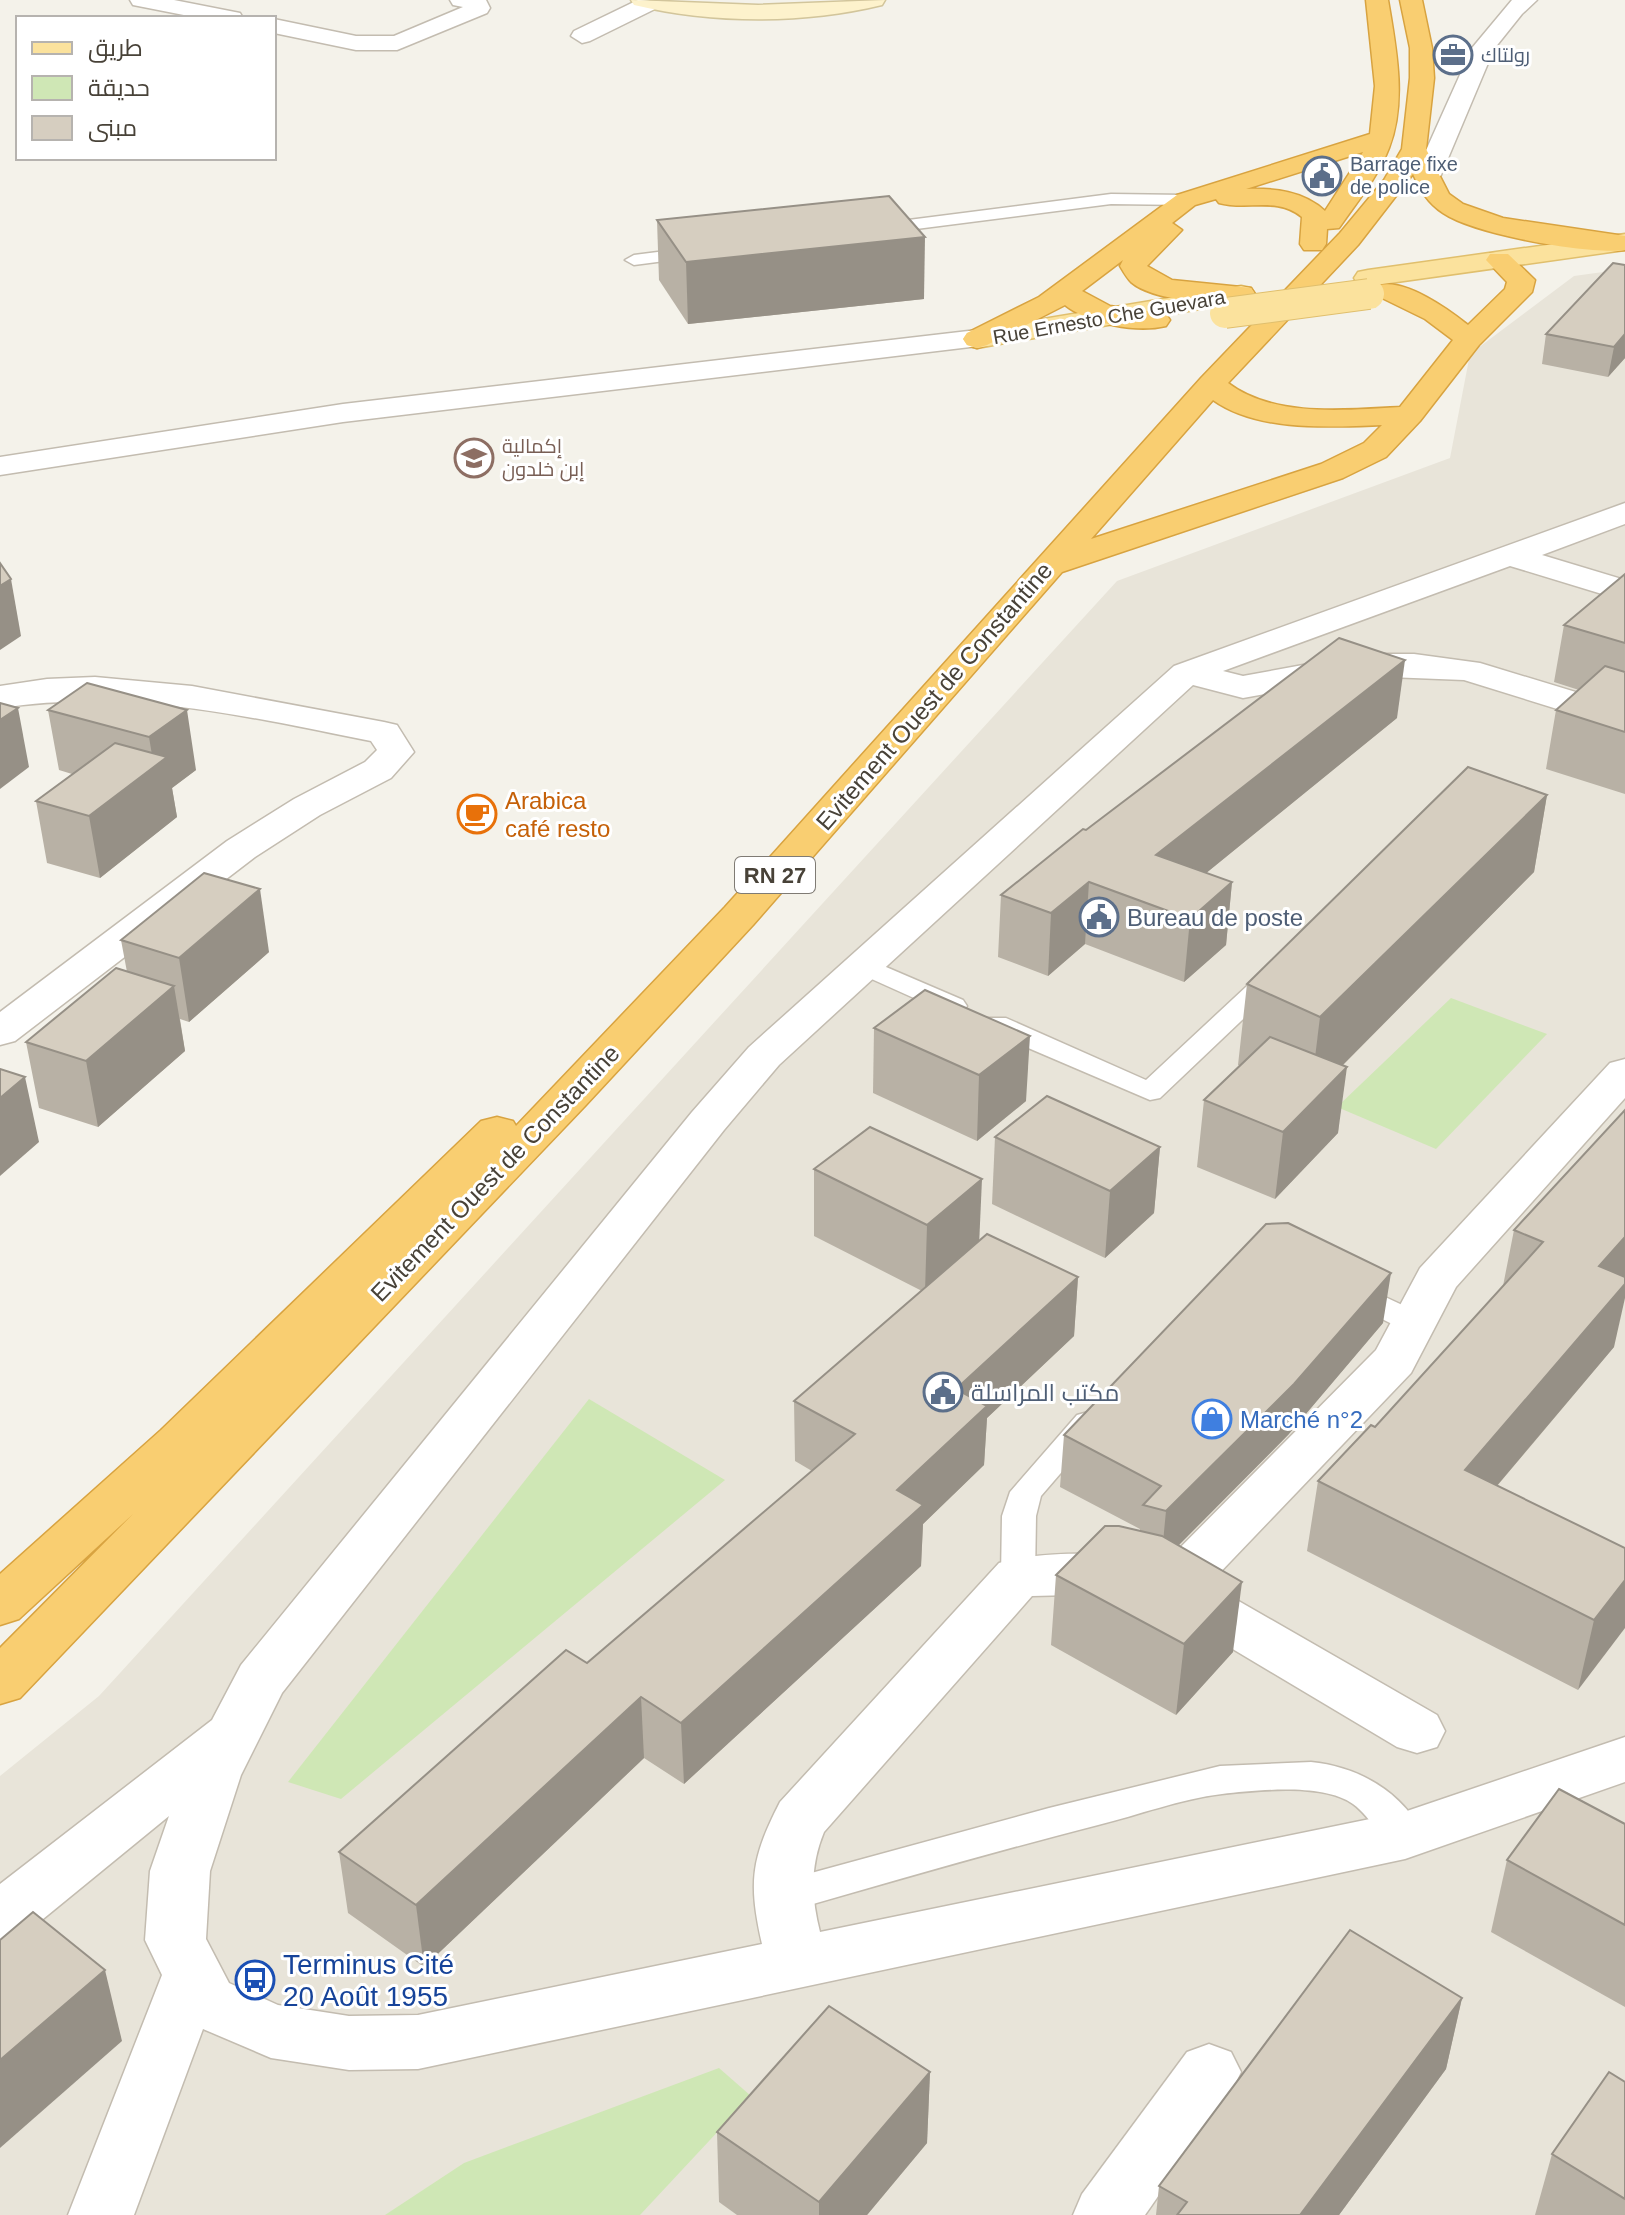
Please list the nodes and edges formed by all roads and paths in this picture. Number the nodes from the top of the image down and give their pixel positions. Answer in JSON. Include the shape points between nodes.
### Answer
{"nodes":[{"id":1,"x":141,"y":0,"type":"edge"},
{"id":2,"x":461,"y":0,"type":"edge"},
{"id":3,"x":874,"y":0,"type":"edge"},
{"id":4,"x":1377,"y":0,"type":"edge"},
{"id":5,"x":1411,"y":0,"type":"edge"},
{"id":6,"x":1526,"y":0,"type":"edge"},
{"id":7,"x":646,"y":1,"type":"edge"},
{"id":8,"x":176,"y":3,"type":"edge"},
{"id":9,"x":225,"y":16,"type":"edge"},
{"id":10,"x":276,"y":26,"type":"edge"},
{"id":11,"x":582,"y":36,"type":"dead end"},
{"id":12,"x":1407,"y":154,"type":"junction"},
{"id":13,"x":1186,"y":200,"type":"junction"},
{"id":14,"x":865,"y":230,"type":"edge"},
{"id":15,"x":1313,"y":244,"type":"junction"},
{"id":16,"x":1624,"y":248,"type":"edge"},
{"id":17,"x":711,"y":250,"type":"edge"},
{"id":18,"x":634,"y":260,"type":"dead end"},
{"id":19,"x":1508,"y":267,"type":"junction"},
{"id":20,"x":1376,"y":287,"type":"junction"},
{"id":21,"x":1066,"y":288,"type":"junction"},
{"id":22,"x":1233,"y":304,"type":"junction"},
{"id":23,"x":1112,"y":315,"type":"junction"},
{"id":24,"x":1156,"y":320,"type":"junction"},
{"id":25,"x":977,"y":339,"type":"junction"},
{"id":26,"x":1469,"y":339,"type":"junction"},
{"id":27,"x":1211,"y":384,"type":"junction"},
{"id":28,"x":1409,"y":415,"type":"junction"},
{"id":29,"x":0,"y":466,"type":"edge"},
{"id":30,"x":1625,"y":513,"type":"edge"},
{"id":31,"x":1512,"y":556,"type":"junction"},
{"id":32,"x":1046,"y":568,"type":"junction"},
{"id":33,"x":1625,"y":591,"type":"edge"},
{"id":34,"x":1186,"y":673,"type":"junction"},
{"id":35,"x":0,"y":697,"type":"edge"},
{"id":36,"x":1625,"y":719,"type":"edge"},
{"id":37,"x":1288,"y":962,"type":"edge"},
{"id":38,"x":865,"y":966,"type":"junction"},
{"id":39,"x":0,"y":1032,"type":"edge"},
{"id":40,"x":1625,"y":1072,"type":"edge"},
{"id":41,"x":1333,"y":1282,"type":"edge"},
{"id":42,"x":1417,"y":1324,"type":"junction"},
{"id":43,"x":1112,"y":1397,"type":"edge"},
{"id":44,"x":1018,"y":1577,"type":"junction"},
{"id":45,"x":1173,"y":1588,"type":"junction"},
{"id":46,"x":0,"y":1605,"type":"edge"},
{"id":47,"x":0,"y":1683,"type":"edge"},
{"id":48,"x":1417,"y":1731,"type":"dead end"},
{"id":49,"x":233,"y":1732,"type":"junction"},
{"id":50,"x":1625,"y":1759,"type":"edge"},
{"id":51,"x":1405,"y":1835,"type":"junction"},
{"id":52,"x":782,"y":1897,"type":"junction"},
{"id":53,"x":0,"y":1919,"type":"edge"},
{"id":54,"x":796,"y":1961,"type":"junction"},
{"id":55,"x":193,"y":1974,"type":"junction"},
{"id":56,"x":1209,"y":2072,"type":"dead end"},
{"id":57,"x":101,"y":2215,"type":"edge"},
{"id":58,"x":1106,"y":2215,"type":"edge"}],
"edges":[{"from":1,"to":8,"type":"street"},
{"from":2,"to":10,"type":"street","via":[[479,8],[397,43],[356,43]]},
{"from":3,"to":7,"type":"street","via":[[791,10]]},
{"from":4,"to":12,"type":"highway","name":"Evitement Ouest de Constantine","number":"RN 27","via":[[1387,78]]},
{"from":5,"to":12,"type":"highway","name":"Evitement Ouest de Constantine","number":"RN 27","via":[[1422,78]]},
{"from":6,"to":12,"type":"street","via":[[1483,48]]},
{"from":7,"to":11,"type":"street"},
{"from":8,"to":9,"type":"street"},
{"from":12,"to":13,"type":"highway"},
{"from":12,"to":15,"type":"highway","name":"Evitement Ouest de Constantine","number":"RN 27","via":[[1357,184]]},
{"from":12,"to":16,"type":"highway","via":[[1450,208],[1528,231]]},
{"from":12,"to":27,"type":"highway","name":"Evitement Ouest de Constantine","number":"RN 27","via":[[1395,183],[1349,239]]},
{"from":13,"to":14,"type":"lane","via":[[1111,199]]},
{"from":13,"to":21,"type":"highway"},
{"from":15,"to":22,"type":"highway","via":[[1315,215],[1297,202],[1216,199],[1194,208],[1133,266],[1144,280]]},
{"from":15,"to":46,"type":"highway","name":"Evitement Ouest de Constantine","number":"RN 27","via":[[1163,398],[852,751],[527,1102],[179,1442]]},
{"from":16,"to":19,"type":"main road"},
{"from":17,"to":18,"type":"lane"},
{"from":19,"to":20,"type":"main road"},
{"from":19,"to":26,"type":"highway","via":[[1521,280],[1518,292]]},
{"from":20,"to":22,"type":"main road","bridge":true},
{"from":20,"to":26,"type":"highway","via":[[1435,313]]},
{"from":21,"to":23,"type":"highway","via":[[1072,300]]},
{"from":21,"to":25,"type":"highway","via":[[1028,315]]},
{"from":22,"to":23,"type":"main road","name":"Rue Ernesto Che Guevara"},
{"from":22,"to":24,"type":"main road"},
{"from":23,"to":24,"type":"highway"},
{"from":23,"to":25,"type":"main road","name":"Rue Ernesto Che Guevara"},
{"from":24,"to":25,"type":"main road"},
{"from":25,"to":29,"type":"street","via":[[343,413]]},
{"from":26,"to":28,"type":"highway"},
{"from":27,"to":28,"type":"highway","via":[[1237,402],[1272,410],[1352,418]]},
{"from":27,"to":32,"type":"highway","name":"Evitement Ouest de Constantine","number":"RN 27"},
{"from":28,"to":32,"type":"highway","via":[[1375,450],[1332,471]]},
{"from":30,"to":31,"type":"street"},
{"from":31,"to":33,"type":"street"},
{"from":31,"to":34,"type":"street"},
{"from":32,"to":47,"type":"highway","name":"Evitement Ouest de Constantine","number":"RN 27","via":[[739,916],[570,1097]]},
{"from":34,"to":36,"type":"street","via":[[1243,687],[1363,665],[1468,670]]},
{"from":34,"to":38,"type":"street"},
{"from":35,"to":39,"type":"street","via":[[31,690],[145,689],[384,733],[396,752],[378,770],[241,849]]},
{"from":37,"to":38,"type":"lane","via":[[1150,1092]]},
{"from":38,"to":49,"type":"street","via":[[764,1056],[708,1121],[261,1680]]},
{"from":40,"to":42,"type":"street","via":[[1437,1279],[1421,1305]]},
{"from":41,"to":42,"type":"lane"},
{"from":42,"to":45,"type":"street","via":[[1394,1361]]},
{"from":43,"to":44,"type":"lane","via":[[1026,1492],[1019,1516]]},
{"from":44,"to":45,"type":"street","via":[[1113,1573]]},
{"from":44,"to":52,"type":"street","via":[[801,1819],[780,1874]]},
{"from":45,"to":48,"type":"street"},
{"from":49,"to":53,"type":"street"},
{"from":49,"to":55,"type":"street","via":[[212,1775],[180,1871],[175,1940]]},
{"from":50,"to":51,"type":"street"},
{"from":51,"to":52,"type":"lane","via":[[1367,1794],[1338,1779],[1220,1780]]},
{"from":51,"to":54,"type":"street"},
{"from":52,"to":54,"type":"street"},
{"from":54,"to":55,"type":"street","via":[[418,2042],[349,2043],[271,2031],[207,2002]]},
{"from":55,"to":57,"type":"street"},
{"from":56,"to":58,"type":"street"}]}
